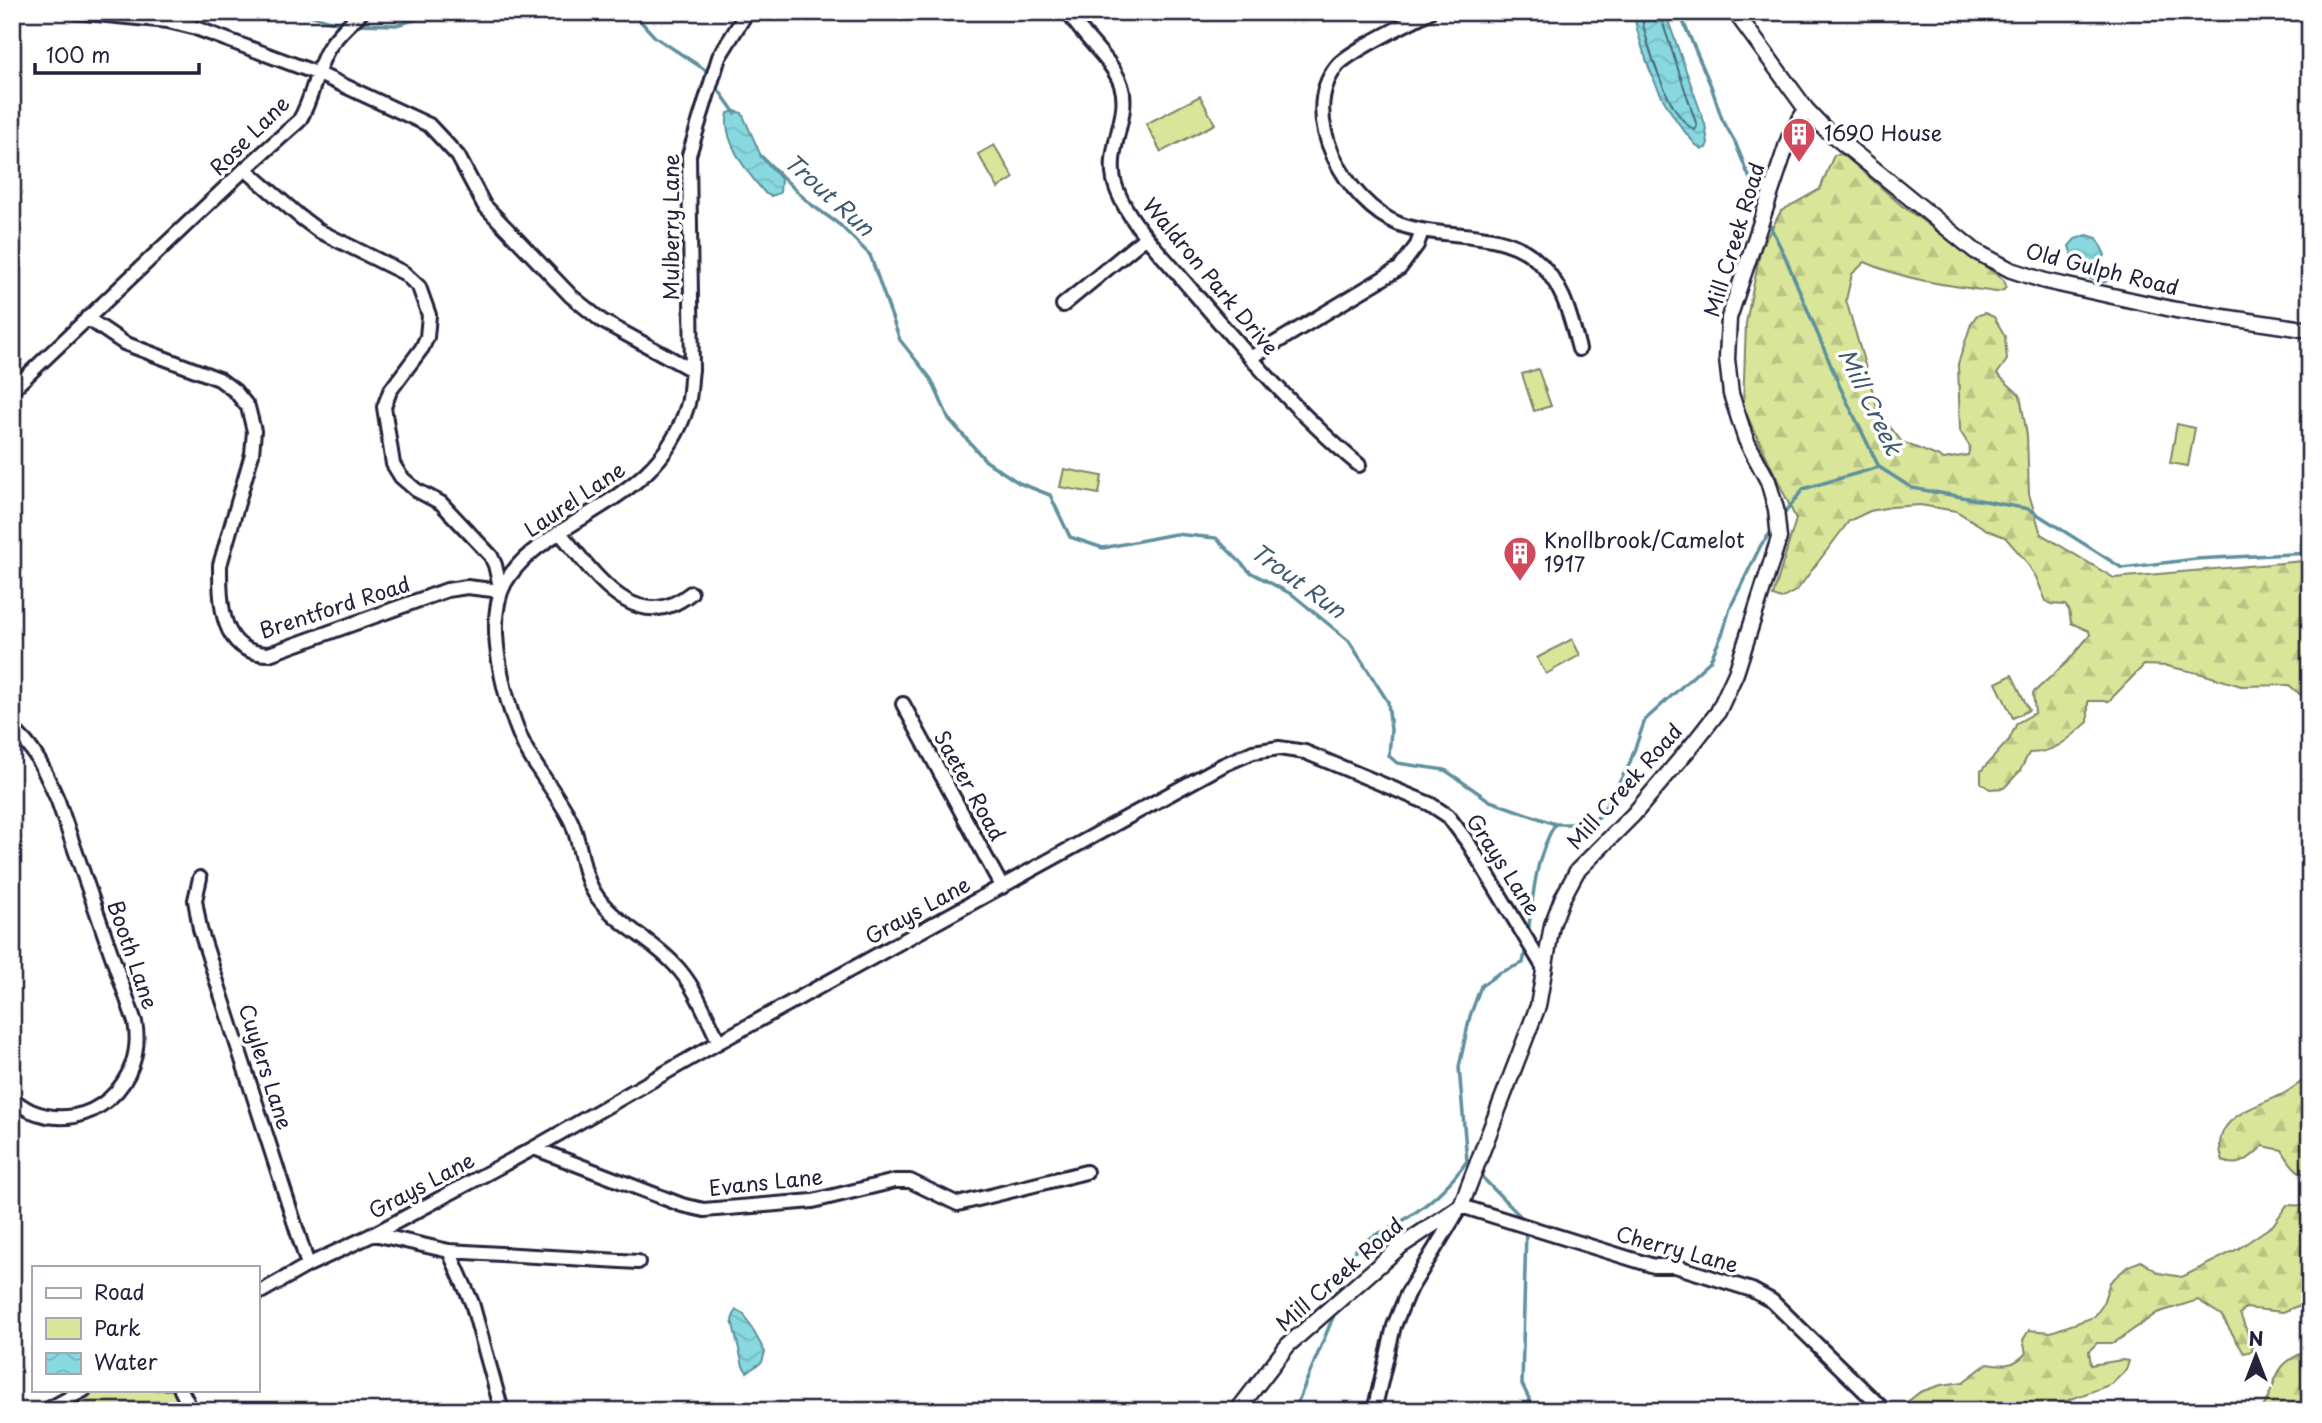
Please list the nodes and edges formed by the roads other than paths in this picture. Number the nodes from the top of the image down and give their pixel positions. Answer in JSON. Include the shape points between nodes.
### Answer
{"nodes":[{"id":1,"x":76,"y":12,"type":"edge"},
{"id":2,"x":747,"y":12,"type":"edge"},
{"id":3,"x":1068,"y":12,"type":"edge"},
{"id":4,"x":1429,"y":12,"type":"edge"},
{"id":5,"x":1735,"y":12,"type":"edge"},
{"id":6,"x":361,"y":13,"type":"edge"},
{"id":7,"x":319,"y":74,"type":"junction"},
{"id":8,"x":1806,"y":109,"type":"junction"},
{"id":9,"x":246,"y":169,"type":"junction"},
{"id":10,"x":1422,"y":231,"type":"junction"},
{"id":11,"x":1146,"y":237,"type":"junction"},
{"id":12,"x":1063,"y":305,"type":"dead end"},
{"id":13,"x":87,"y":318,"type":"junction"},
{"id":14,"x":2310,"y":331,"type":"edge"},
{"id":15,"x":1579,"y":349,"type":"dead end"},
{"id":16,"x":1252,"y":357,"type":"junction"},
{"id":17,"x":692,"y":370,"type":"junction"},
{"id":18,"x":12,"y":390,"type":"edge"},
{"id":19,"x":1359,"y":466,"type":"dead end"},
{"id":20,"x":559,"y":532,"type":"junction"},
{"id":21,"x":501,"y":591,"type":"junction"},
{"id":22,"x":691,"y":593,"type":"dead end"},
{"id":23,"x":902,"y":704,"type":"dead end"},
{"id":24,"x":12,"y":729,"type":"edge"},
{"id":25,"x":200,"y":878,"type":"dead end"},
{"id":26,"x":1002,"y":887,"type":"junction"},
{"id":27,"x":1545,"y":971,"type":"junction"},
{"id":28,"x":719,"y":1042,"type":"junction"},
{"id":29,"x":12,"y":1099,"type":"edge"},
{"id":30,"x":534,"y":1148,"type":"junction"},
{"id":31,"x":1086,"y":1172,"type":"dead end"},
{"id":32,"x":1461,"y":1206,"type":"junction"},
{"id":33,"x":374,"y":1234,"type":"junction"},
{"id":34,"x":449,"y":1251,"type":"junction"},
{"id":35,"x":638,"y":1262,"type":"dead end"},
{"id":36,"x":308,"y":1265,"type":"junction"},
{"id":37,"x":259,"y":1293,"type":"edge"},
{"id":38,"x":80,"y":1392,"type":"edge"},
{"id":39,"x":182,"y":1392,"type":"edge"},
{"id":40,"x":45,"y":1411,"type":"edge"},
{"id":41,"x":192,"y":1411,"type":"edge"},
{"id":42,"x":502,"y":1411,"type":"edge"},
{"id":43,"x":1237,"y":1411,"type":"edge"},
{"id":44,"x":1374,"y":1411,"type":"edge"},
{"id":45,"x":1885,"y":1411,"type":"edge"}],
"edges":[{"from":1,"to":7,"type":"street","name":"Rose Lane","via":[[193,27]]},
{"from":2,"to":17,"type":"street","name":"Mulberry Lane","via":[[719,57],[689,155]]},
{"from":3,"to":11,"type":"street","name":"Waldron Park Drive","via":[[1121,85],[1123,102],[1112,152],[1113,174],[1118,194]]},
{"from":4,"to":10,"type":"street","via":[[1338,65],[1328,81],[1322,114],[1329,147],[1361,197],[1398,224]]},
{"from":5,"to":8,"type":"street","name":"Old Gulph Road"},
{"from":6,"to":7,"type":"street","via":[[326,51]]},
{"from":7,"to":9,"type":"street","name":"Rose Lane","via":[[299,121]]},
{"from":7,"to":17,"type":"street","via":[[429,125],[458,156],[484,205],[572,296],[602,321]]},
{"from":8,"to":14,"type":"street","name":"Old Gulph Road","via":[[1922,209],[1976,251],[2011,270],[2176,310]]},
{"from":8,"to":27,"type":"street","name":"Mill Creek Road","via":[[1789,138],[1729,318],[1731,394],[1746,440],[1768,481],[1779,538],[1723,702],[1660,783],[1577,872],[1552,925]]},
{"from":9,"to":13,"type":"street","name":"Rose Lane"},
{"from":9,"to":21,"type":"street","via":[[319,230],[404,273],[419,287],[429,315],[427,337],[384,407],[393,464],[415,490],[441,503],[491,556]]},
{"from":10,"to":15,"type":"street","via":[[1496,240],[1530,255],[1556,282]]},
{"from":10,"to":16,"type":"street","via":[[1400,268]]},
{"from":11,"to":12,"type":"street"},
{"from":11,"to":16,"type":"street","name":"Waldron Park Drive"},
{"from":13,"to":18,"type":"street","name":"Rose Lane"},
{"from":13,"to":21,"type":"street","name":"Brentford Road","via":[[124,344],[219,379],[248,407],[254,431],[252,454],[220,565],[225,620],[240,647],[269,654],[447,590]]},
{"from":16,"to":19,"type":"street","name":"Waldron Park Drive"},
{"from":17,"to":20,"type":"street","name":"Laurel Lane","via":[[688,405],[659,460],[641,480]]},
{"from":20,"to":21,"type":"street","name":"Laurel Lane","via":[[528,554]]},
{"from":20,"to":22,"type":"street","via":[[622,600],[657,608]]},
{"from":21,"to":28,"type":"street","name":"Laurel Lane","via":[[495,639],[516,723],[527,750],[571,821],[591,888],[604,905],[674,963]]},
{"from":23,"to":26,"type":"street","name":"Saeter Road"},
{"from":24,"to":29,"type":"street","name":"Booth Lane","via":[[43,767],[58,801],[138,1036],[127,1078],[98,1107],[54,1116],[30,1111]]},
{"from":25,"to":36,"type":"street","name":"Cuylers Lane","via":[[195,900],[200,929]]},
{"from":26,"to":27,"type":"street","name":"Grays Lane","via":[[1223,765],[1253,752],[1279,748],[1306,751],[1448,816]]},
{"from":26,"to":28,"type":"street","name":"Grays Lane"},
{"from":27,"to":32,"type":"street","name":"Mill Creek Road","via":[[1538,1006]]},
{"from":28,"to":30,"type":"street","name":"Grays Lane"},
{"from":30,"to":31,"type":"street","name":"Evans Lane","via":[[704,1210],[813,1201],[895,1181],[910,1181],[958,1204]]},
{"from":30,"to":33,"type":"street","name":"Grays Lane"},
{"from":32,"to":43,"type":"street","name":"Mill Creek Road","via":[[1401,1246],[1288,1345]]},
{"from":32,"to":44,"type":"street","via":[[1407,1294],[1394,1326]]},
{"from":32,"to":45,"type":"street","name":"Cherry Lane","via":[[1654,1266],[1675,1266],[1762,1296],[1790,1316]]},
{"from":33,"to":34,"type":"street"},
{"from":33,"to":36,"type":"street","name":"Grays Lane"},
{"from":34,"to":35,"type":"street"},
{"from":34,"to":42,"type":"street","via":[[472,1303]]},
{"from":36,"to":37,"type":"street","name":"Grays Lane"},
{"from":38,"to":40,"type":"street"},
{"from":39,"to":41,"type":"street"}]}
